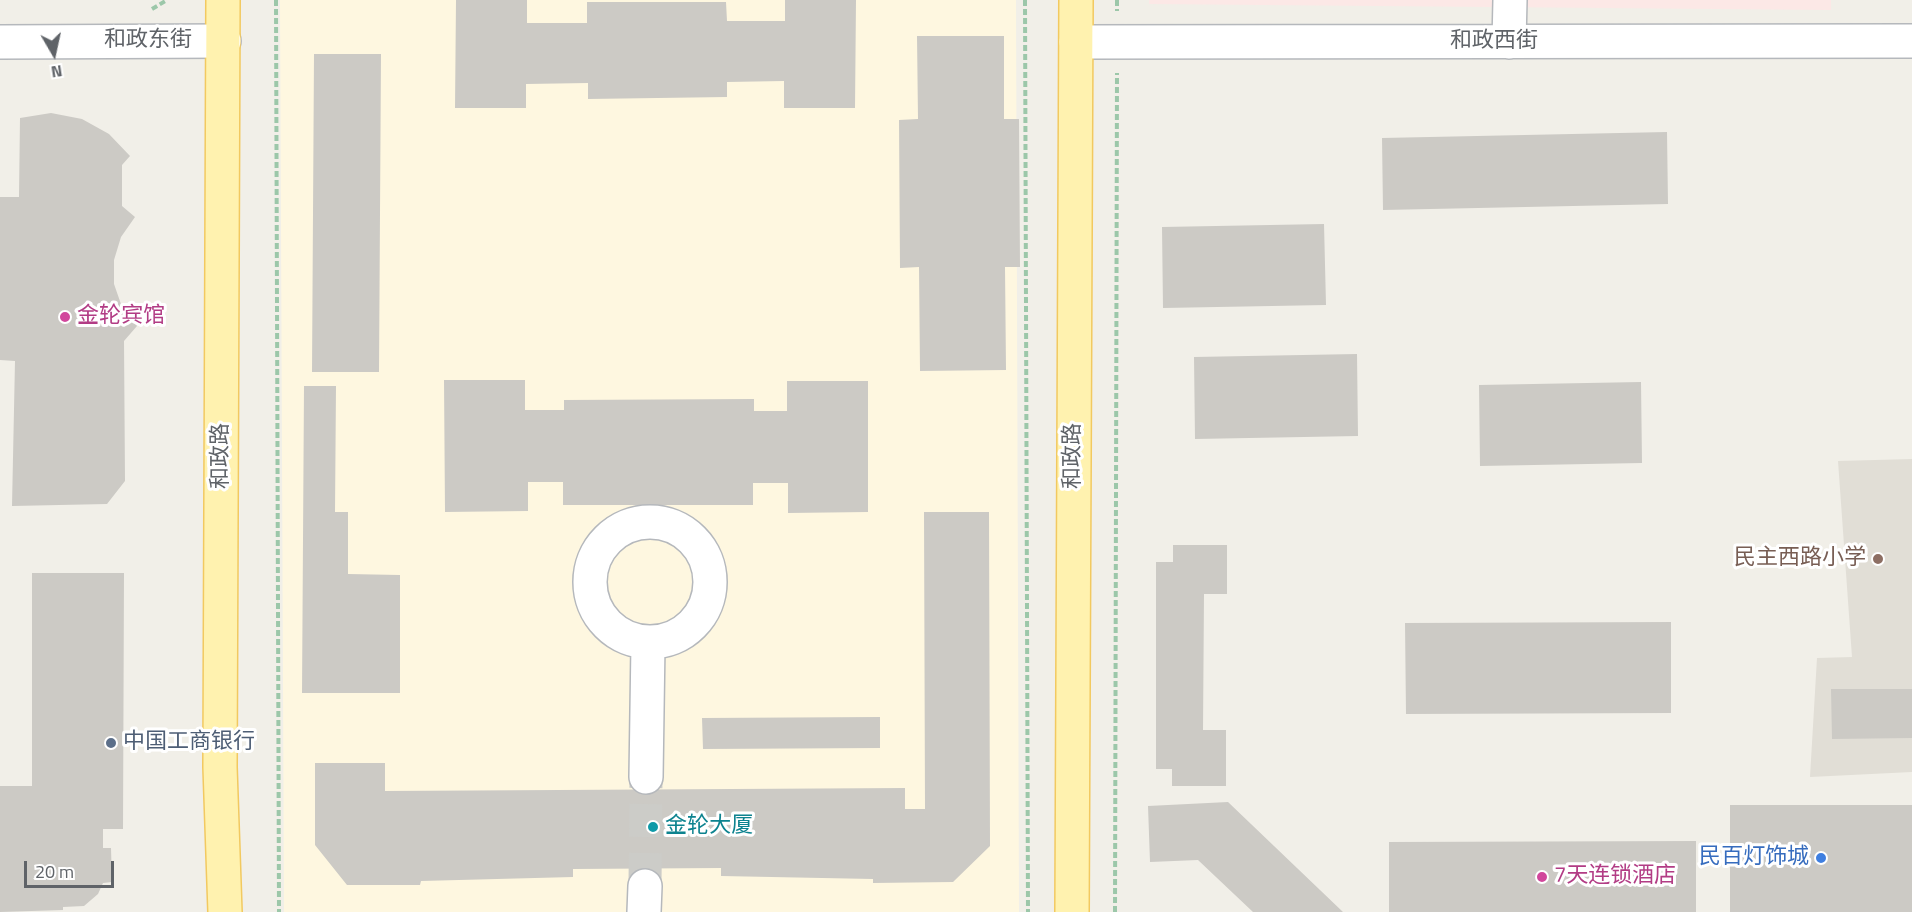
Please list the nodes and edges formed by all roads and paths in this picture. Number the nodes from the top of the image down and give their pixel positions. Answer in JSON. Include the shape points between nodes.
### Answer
{"nodes":[{"id":1,"x":223,"y":0,"type":"edge"},
{"id":2,"x":276,"y":0,"type":"edge"},
{"id":3,"x":1026,"y":0,"type":"edge"},
{"id":4,"x":1076,"y":0,"type":"edge"},
{"id":5,"x":1117,"y":0,"type":"edge"},
{"id":6,"x":1510,"y":0,"type":"edge"},
{"id":7,"x":224,"y":41,"type":"junction"},
{"id":8,"x":0,"y":42,"type":"edge"},
{"id":9,"x":1076,"y":42,"type":"junction"},
{"id":10,"x":1509,"y":42,"type":"junction"},
{"id":11,"x":1912,"y":42,"type":"edge"},
{"id":12,"x":1118,"y":43,"type":"junction"},
{"id":13,"x":648,"y":644,"type":"dead end"},
{"id":14,"x":646,"y":777,"type":"tunnel mouth"},
{"id":15,"x":225,"y":912,"type":"edge"},
{"id":16,"x":279,"y":912,"type":"edge"},
{"id":17,"x":1028,"y":912,"type":"edge"},
{"id":18,"x":1072,"y":912,"type":"edge"},
{"id":19,"x":1115,"y":912,"type":"edge"}],
"edges":[{"from":1,"to":7,"type":"main road","name":"和政路"},
{"from":2,"to":16,"type":"path"},
{"from":3,"to":17,"type":"path"},
{"from":4,"to":9,"type":"main road","name":"和政路"},
{"from":5,"to":12,"type":"path"},
{"from":6,"to":10,"type":"street"},
{"from":7,"to":8,"type":"street","name":"和政东街"},
{"from":7,"to":15,"type":"main road","name":"和政路","via":[[220,767]]},
{"from":9,"to":12,"type":"street","name":"和政西街"},
{"from":9,"to":18,"type":"main road","name":"和政路"},
{"from":10,"to":11,"type":"street","name":"和政西街"},
{"from":10,"to":12,"type":"street","name":"和政西街"},
{"from":12,"to":19,"type":"path"},
{"from":13,"to":14,"type":"street"}]}
